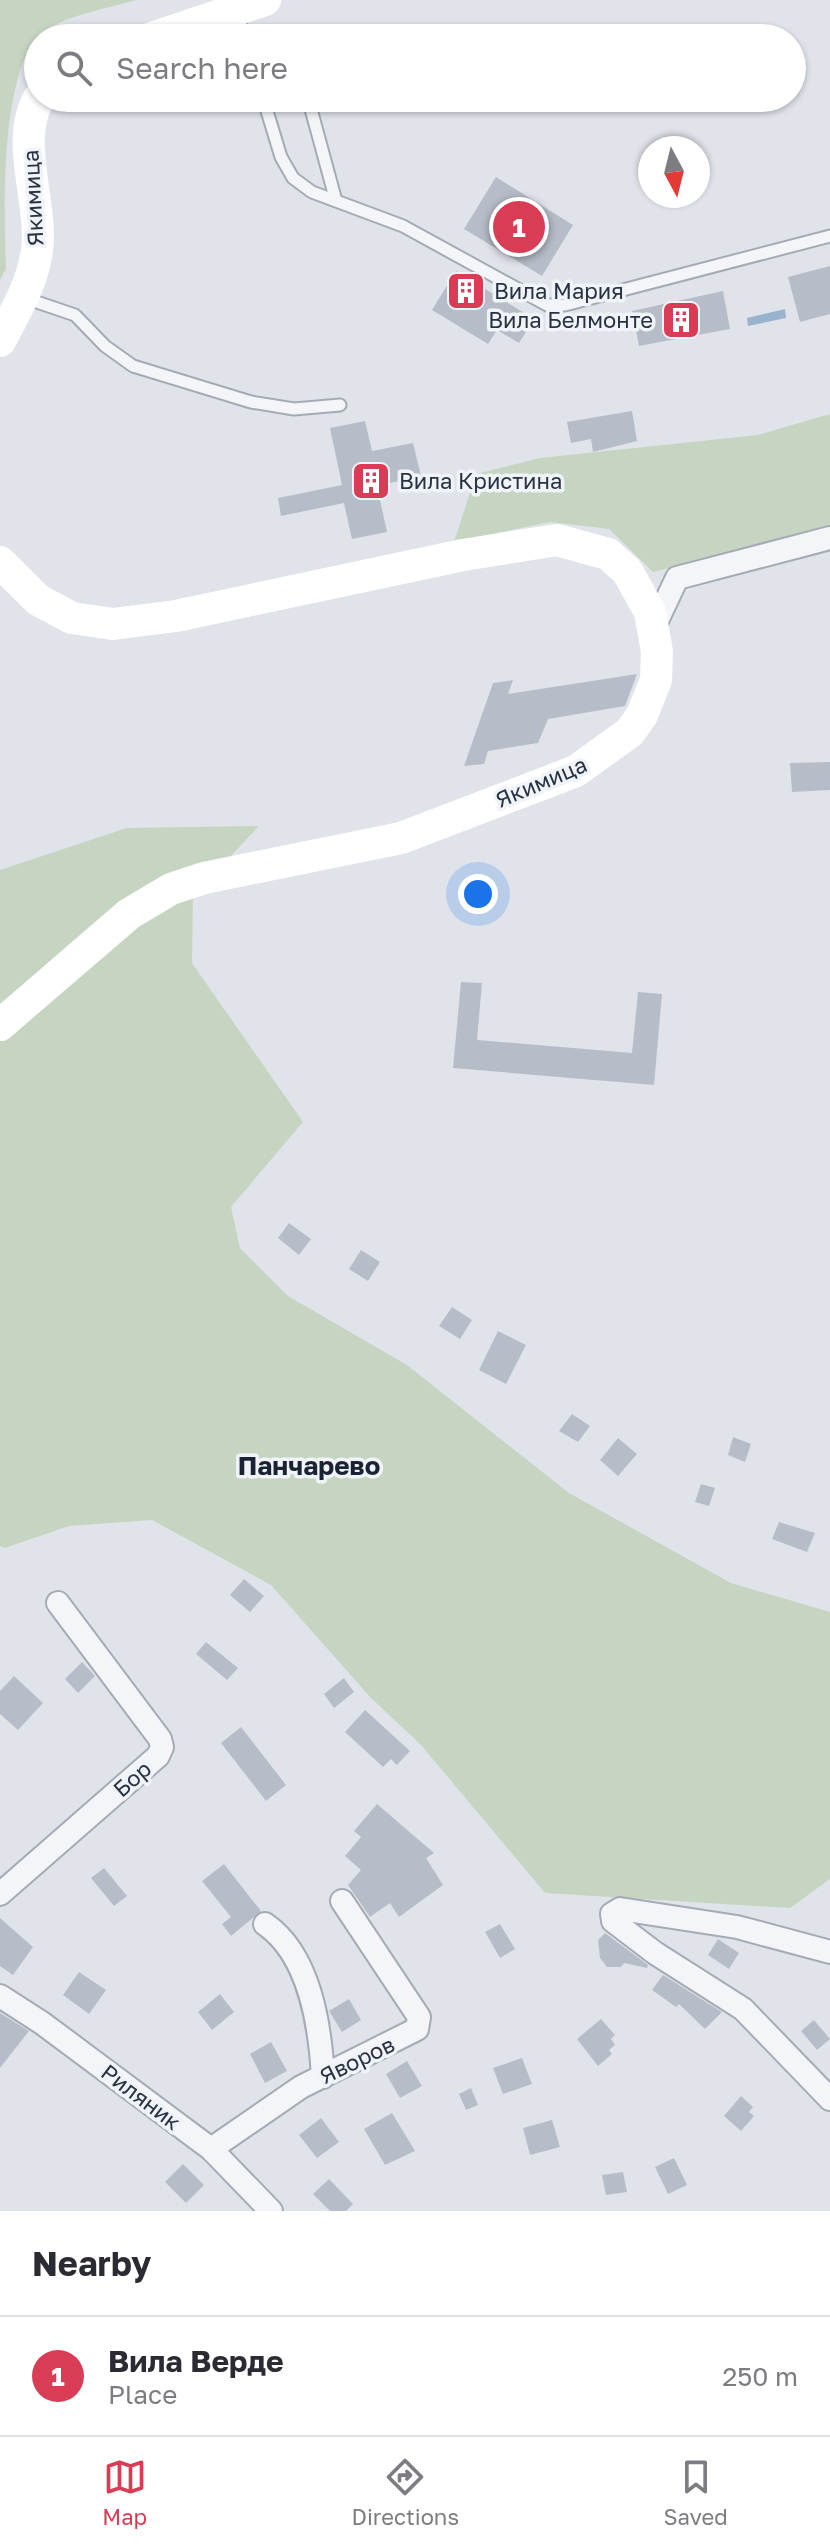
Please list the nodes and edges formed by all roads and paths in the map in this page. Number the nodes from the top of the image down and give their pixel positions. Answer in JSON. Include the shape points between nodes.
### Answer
{"nodes":[{"id":1,"x":249,"y":15,"type":"edge"},
{"id":2,"x":211,"y":24,"type":"edge"},
{"id":3,"x":34,"y":112,"type":"edge"},
{"id":4,"x":267,"y":112,"type":"edge"},
{"id":5,"x":312,"y":112,"type":"edge"},
{"id":6,"x":336,"y":201,"type":"junction"},
{"id":7,"x":830,"y":236,"type":"edge"},
{"id":8,"x":23,"y":297,"type":"junction"},
{"id":9,"x":0,"y":341,"type":"edge"},
{"id":10,"x":340,"y":405,"type":"dead end"},
{"id":11,"x":830,"y":538,"type":"edge"},
{"id":12,"x":0,"y":562,"type":"edge"},
{"id":13,"x":654,"y":627,"type":"junction"},
{"id":14,"x":0,"y":1025,"type":"edge"},
{"id":15,"x":58,"y":1603,"type":"dead end"},
{"id":16,"x":0,"y":1894,"type":"edge"},
{"id":17,"x":342,"y":1901,"type":"dead end"},
{"id":18,"x":265,"y":1924,"type":"dead end"},
{"id":19,"x":830,"y":1952,"type":"edge"},
{"id":20,"x":0,"y":1996,"type":"edge"},
{"id":21,"x":323,"y":2077,"type":"junction"},
{"id":22,"x":830,"y":2099,"type":"edge"},
{"id":23,"x":211,"y":2149,"type":"junction"},
{"id":24,"x":271,"y":2211,"type":"edge"}],
"edges":[{"from":1,"to":2,"type":"street"},
{"from":3,"to":8,"type":"street","name":"Якимица","via":[[29,129],[38,248]]},
{"from":4,"to":6,"type":"lane","via":[[293,178]]},
{"from":5,"to":6,"type":"lane"},
{"from":6,"to":7,"type":"lane","via":[[403,226],[547,305],[565,305]]},
{"from":8,"to":9,"type":"street","name":"Якимица"},
{"from":8,"to":10,"type":"lane","via":[[75,315],[133,366],[251,402],[294,409]]},
{"from":11,"to":13,"type":"street","via":[[677,578]]},
{"from":12,"to":13,"type":"street","name":"Якимица","via":[[38,600],[72,618],[113,624],[557,540],[608,554],[636,584]]},
{"from":13,"to":14,"type":"street","name":"Якимица","via":[[656,680],[642,715],[630,732],[576,771],[401,838],[171,889],[129,914]]},
{"from":15,"to":16,"type":"street","name":"Бор","via":[[162,1747]]},
{"from":17,"to":21,"type":"street","name":"Яворов","via":[[419,2017],[417,2029]]},
{"from":18,"to":21,"type":"street","via":[[278,1933],[308,1987]]},
{"from":19,"to":22,"type":"street","via":[[737,1927],[620,1909],[612,1914],[613,1921],[655,1953],[743,2009]]},
{"from":20,"to":23,"type":"street","name":"Риляник"},
{"from":21,"to":23,"type":"street","name":"Яворов"},
{"from":23,"to":24,"type":"street","name":"Риляник"}]}
